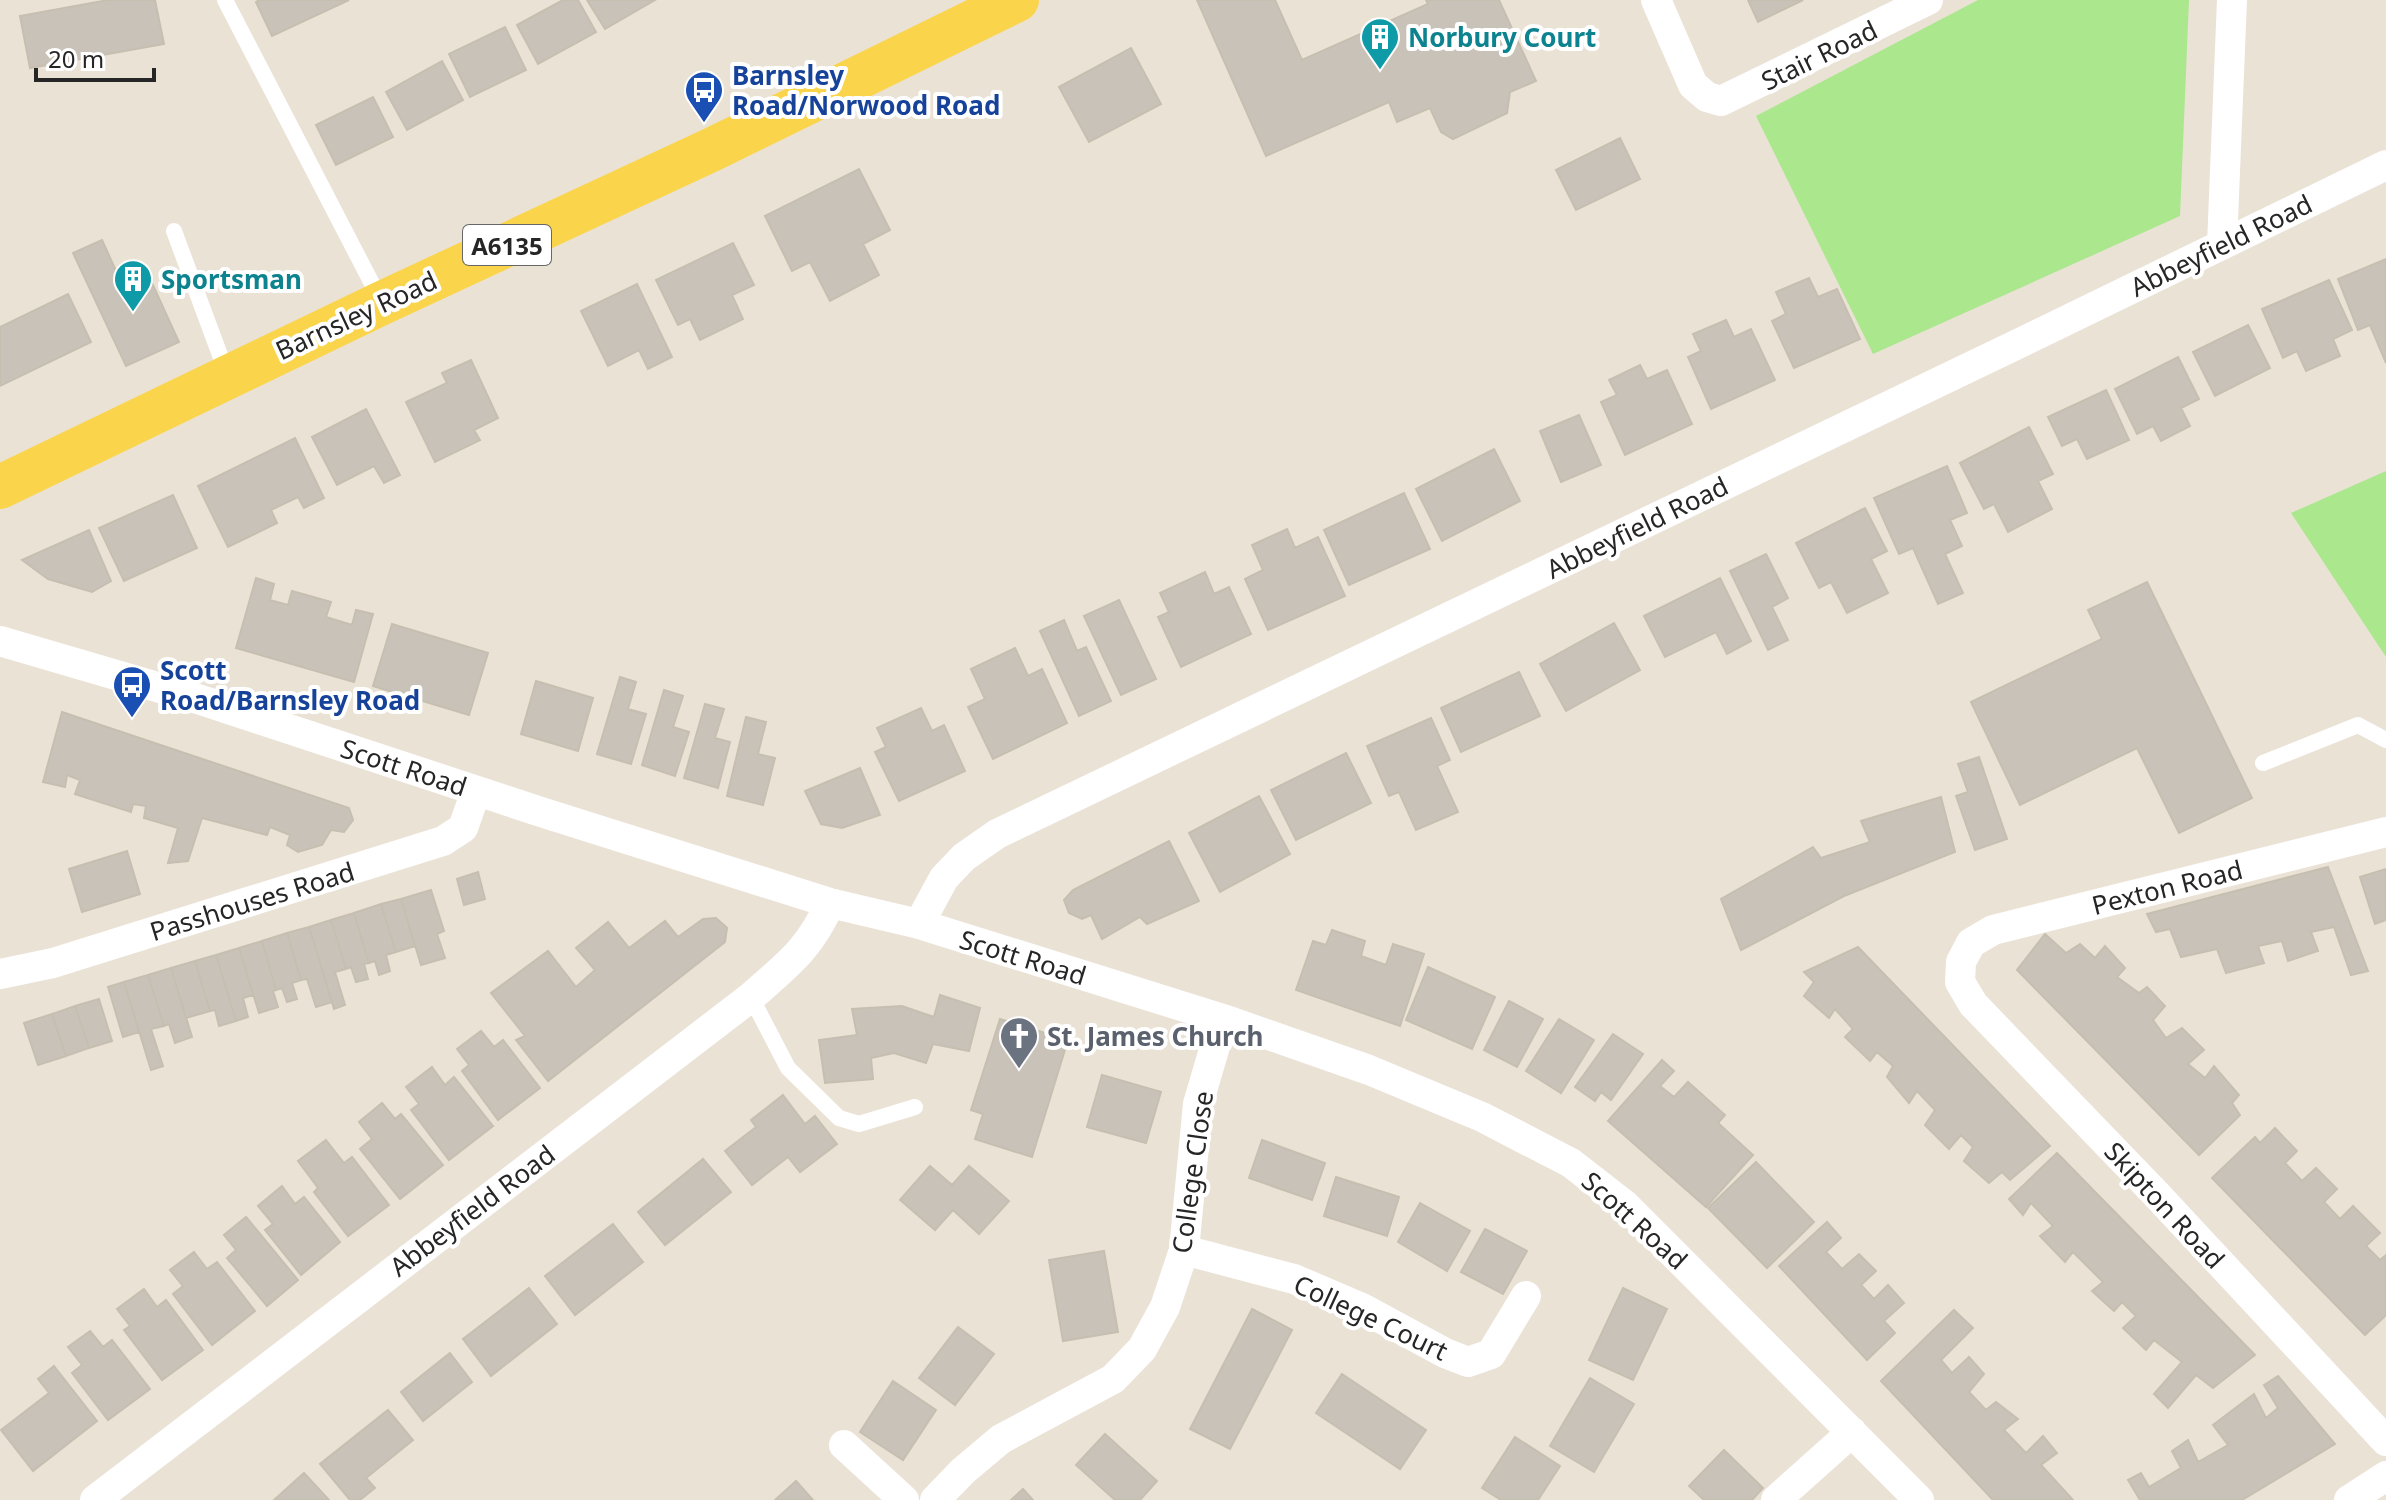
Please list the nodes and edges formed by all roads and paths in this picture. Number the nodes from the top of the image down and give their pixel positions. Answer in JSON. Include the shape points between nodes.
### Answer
{"nodes":[{"id":1,"x":225,"y":0,"type":"edge"},
{"id":2,"x":1017,"y":0,"type":"edge"},
{"id":3,"x":1656,"y":0,"type":"edge"},
{"id":4,"x":1928,"y":0,"type":"edge"},
{"id":5,"x":2232,"y":0,"type":"edge"},
{"id":6,"x":2386,"y":165,"type":"edge"},
{"id":7,"x":174,"y":231,"type":"dead end"},
{"id":8,"x":2222,"y":245,"type":"junction"},
{"id":9,"x":382,"y":303,"type":"junction"},
{"id":10,"x":227,"y":376,"type":"junction"},
{"id":11,"x":0,"y":487,"type":"edge"},
{"id":12,"x":0,"y":641,"type":"edge"},
{"id":13,"x":2386,"y":740,"type":"edge"},
{"id":14,"x":2263,"y":763,"type":"dead end"},
{"id":15,"x":476,"y":791,"type":"junction"},
{"id":16,"x":2386,"y":832,"type":"edge"},
{"id":17,"x":830,"y":903,"type":"junction"},
{"id":18,"x":919,"y":924,"type":"junction"},
{"id":19,"x":1961,"y":962,"type":"joint"},
{"id":20,"x":0,"y":974,"type":"edge"},
{"id":21,"x":751,"y":997,"type":"junction"},
{"id":22,"x":1223,"y":1019,"type":"junction"},
{"id":23,"x":915,"y":1107,"type":"dead end"},
{"id":24,"x":1184,"y":1250,"type":"junction"},
{"id":25,"x":1526,"y":1296,"type":"dead end"},
{"id":26,"x":1852,"y":1432,"type":"junction"},
{"id":27,"x":2386,"y":1441,"type":"edge"},
{"id":28,"x":844,"y":1445,"type":"dead end"},
{"id":29,"x":2386,"y":1476,"type":"edge"},
{"id":30,"x":95,"y":1500,"type":"edge"},
{"id":31,"x":904,"y":1500,"type":"edge"},
{"id":32,"x":935,"y":1500,"type":"edge"},
{"id":33,"x":1776,"y":1500,"type":"edge"},
{"id":34,"x":1919,"y":1500,"type":"edge"},
{"id":35,"x":2349,"y":1500,"type":"edge"}],
"edges":[{"from":1,"to":9,"type":"lane"},
{"from":2,"to":9,"type":"main road","name":"Barnsley Road","number":"A6135"},
{"from":3,"to":4,"type":"street","name":"Stair Road","via":[[1693,85],[1721,101]]},
{"from":5,"to":8,"type":"street"},
{"from":6,"to":8,"type":"street","name":"Abbeyfield Road"},
{"from":7,"to":10,"type":"lane"},
{"from":8,"to":18,"type":"street","name":"Abbeyfield Road","via":[[997,834],[944,878]]},
{"from":9,"to":10,"type":"main road","name":"Barnsley Road","number":"A6135"},
{"from":10,"to":11,"type":"main road","name":"Barnsley Road","number":"A6135"},
{"from":12,"to":15,"type":"street","name":"Scott Road","via":[[198,699]]},
{"from":13,"to":14,"type":"lane","via":[[2358,725]]},
{"from":15,"to":17,"type":"street","name":"Scott Road"},
{"from":15,"to":20,"type":"street","name":"Passhouses Road","via":[[463,828],[443,841],[53,963]]},
{"from":16,"to":19,"type":"street","name":"Pexton Road","via":[[1993,930],[1971,943]]},
{"from":17,"to":18,"type":"street","name":"Scott Road"},
{"from":17,"to":21,"type":"street","name":"Abbeyfield Road","via":[[803,951]]},
{"from":18,"to":22,"type":"street","name":"Scott Road"},
{"from":19,"to":27,"type":"street","name":"Skipton Road","via":[[1960,982],[1973,1004]]},
{"from":21,"to":23,"type":"lane","via":[[788,1068],[839,1118],[859,1124]]},
{"from":21,"to":30,"type":"street","name":"Abbeyfield Road"},
{"from":22,"to":24,"type":"street","name":"College Close","via":[[1198,1104]]},
{"from":22,"to":26,"type":"street","name":"Scott Road","via":[[1369,1070],[1482,1117],[1571,1163],[1625,1205]]},
{"from":24,"to":25,"type":"street","name":"College Court","via":[[1294,1279],[1468,1362],[1491,1354]]},
{"from":24,"to":32,"type":"street","name":"College Close","via":[[1165,1307],[1142,1349],[1113,1379],[1001,1439]]},
{"from":26,"to":33,"type":"street"},
{"from":26,"to":34,"type":"street","name":"Scott Road"},
{"from":28,"to":31,"type":"street"},
{"from":29,"to":35,"type":"street"}]}
